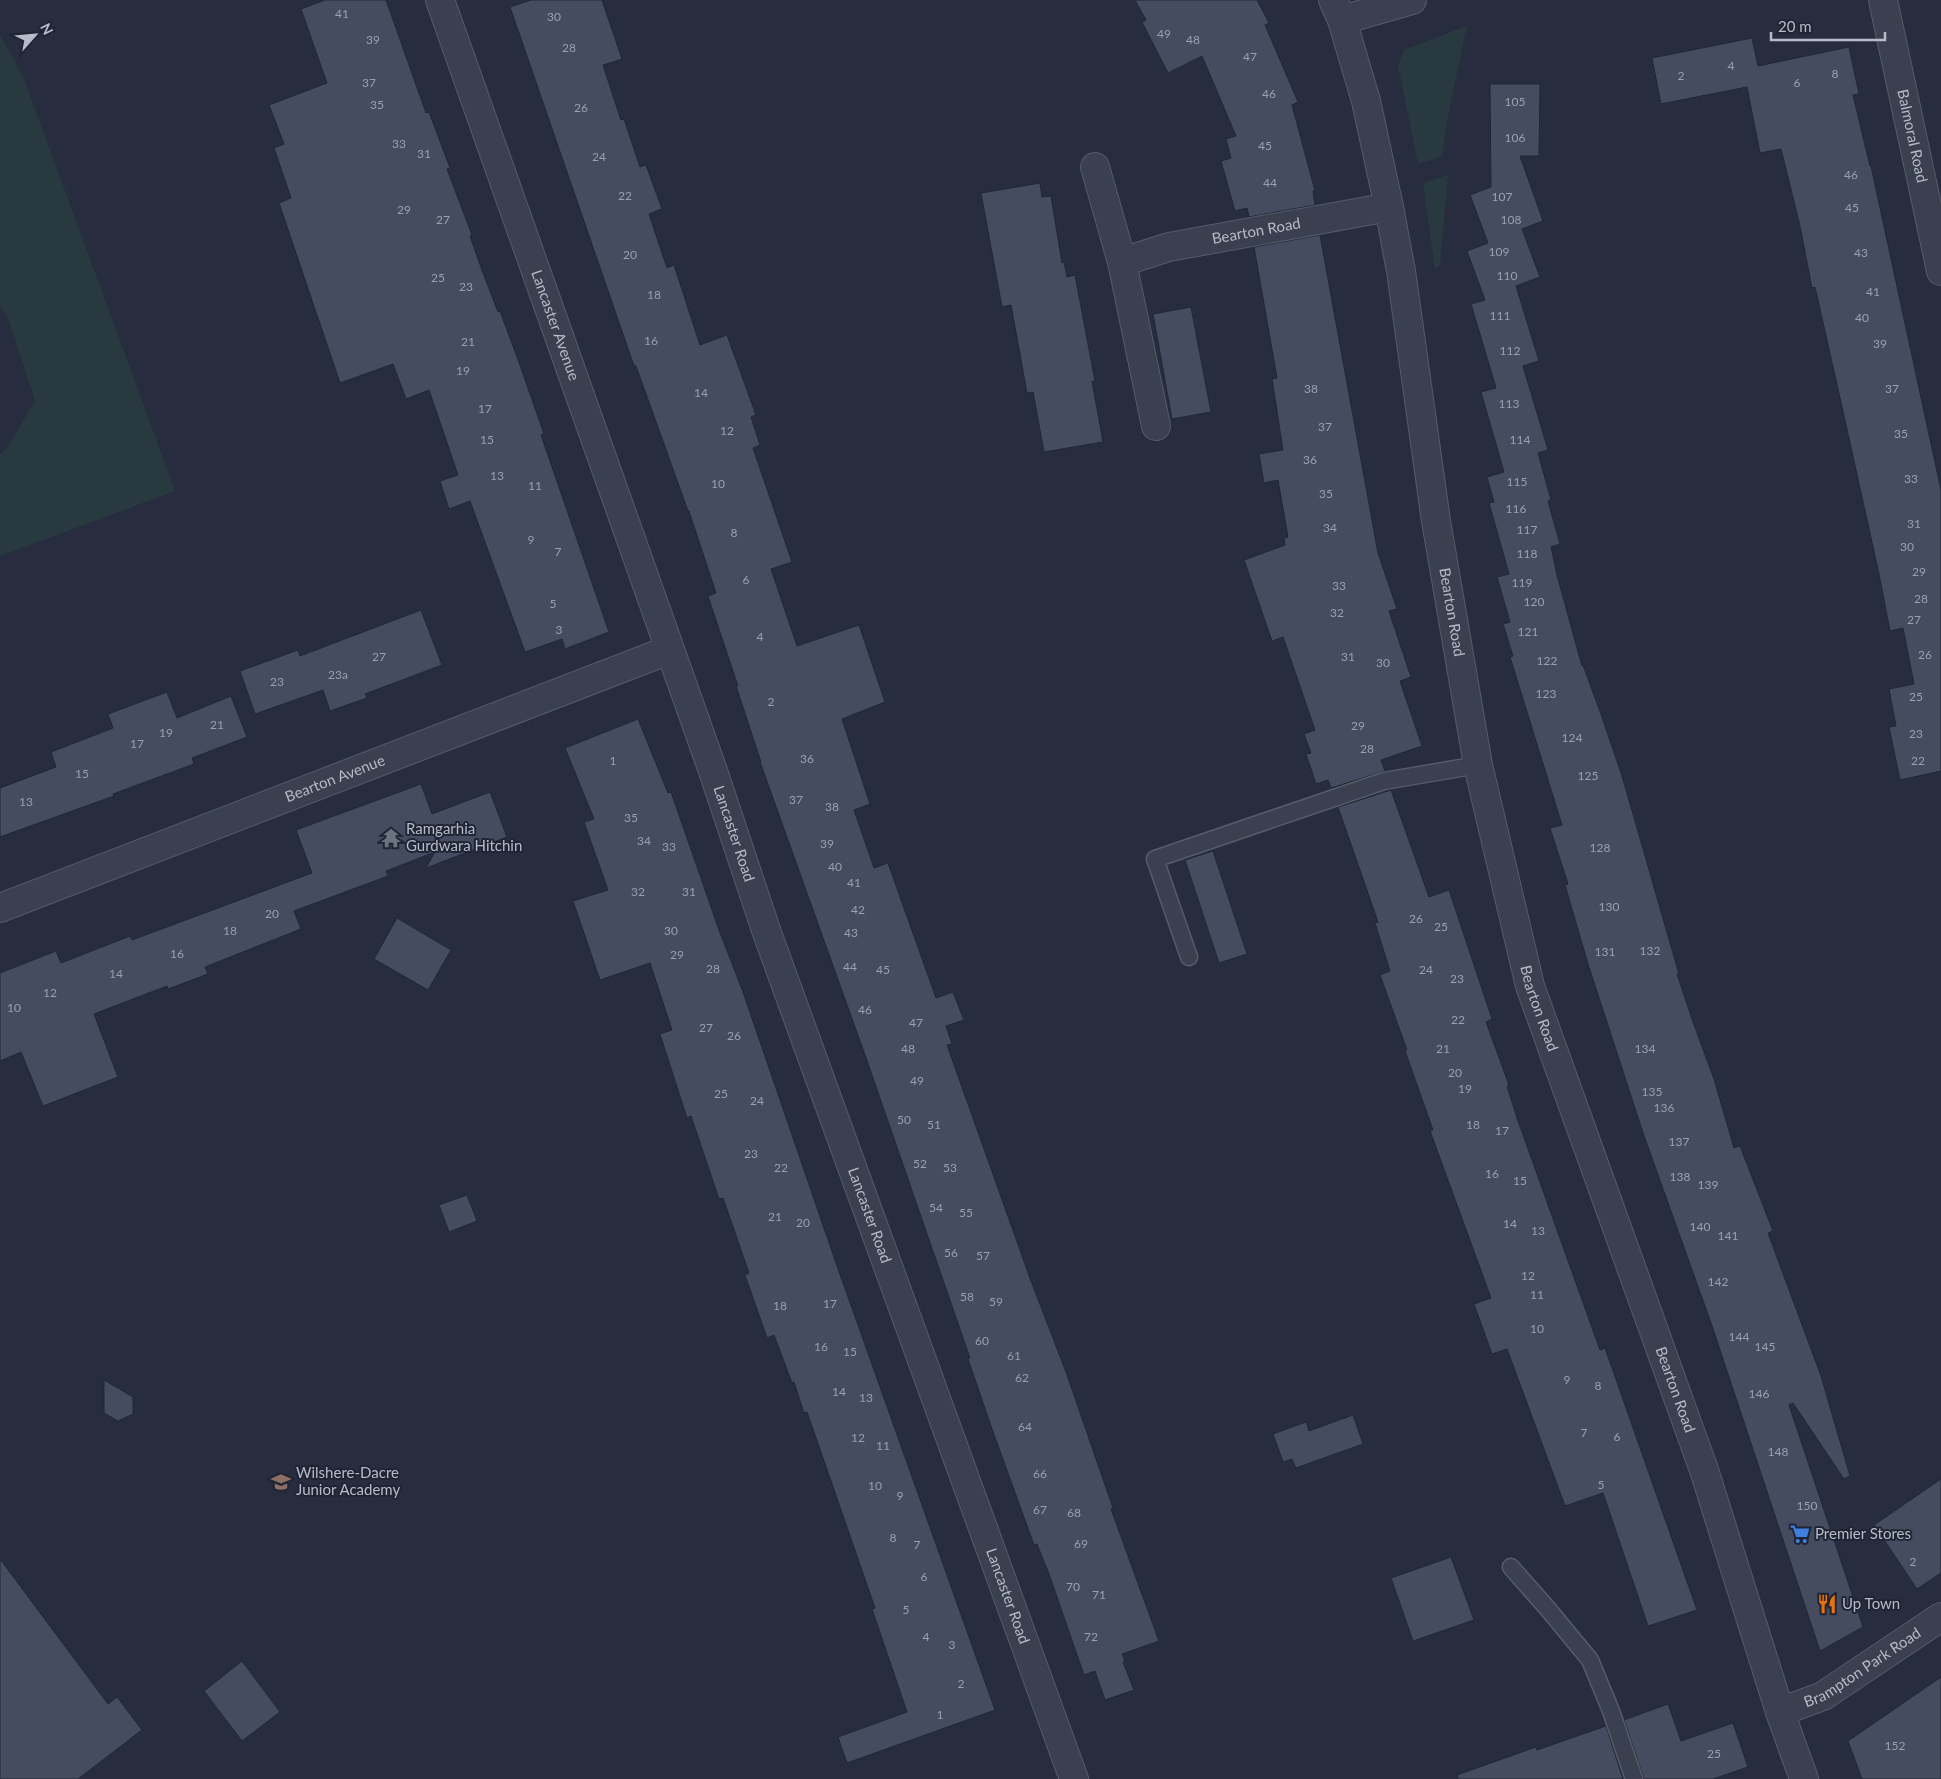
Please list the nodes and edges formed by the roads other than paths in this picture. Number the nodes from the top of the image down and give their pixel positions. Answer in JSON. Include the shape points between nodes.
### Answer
{"nodes":[{"id":1,"x":440,"y":0,"type":"edge"},
{"id":2,"x":1412,"y":0,"type":"edge"},
{"id":3,"x":1883,"y":0,"type":"edge"},
{"id":4,"x":1337,"y":10,"type":"edge"},
{"id":5,"x":1095,"y":167,"type":"dead end"},
{"id":6,"x":1390,"y":207,"type":"junction"},
{"id":7,"x":1122,"y":262,"type":"junction"},
{"id":8,"x":1941,"y":271,"type":"edge"},
{"id":9,"x":1156,"y":426,"type":"dead end"},
{"id":10,"x":669,"y":650,"type":"junction"},
{"id":11,"x":1478,"y":765,"type":"junction"},
{"id":12,"x":0,"y":908,"type":"edge"},
{"id":13,"x":1189,"y":957,"type":"dead end"},
{"id":14,"x":1510,"y":1567,"type":"dead end"},
{"id":15,"x":1941,"y":1617,"type":"edge"},
{"id":16,"x":1780,"y":1712,"type":"junction"},
{"id":17,"x":1801,"y":1778,"type":"edge"},
{"id":18,"x":1074,"y":1779,"type":"edge"},
{"id":19,"x":1634,"y":1779,"type":"edge"}],
"edges":[{"from":1,"to":10,"type":"street","name":"Lancaster Avenue"},
{"from":2,"to":4,"type":"street"},
{"from":3,"to":8,"type":"street","name":"Balmoral Road"},
{"from":4,"to":6,"type":"street","name":"Bearton Road","via":[[1366,101]]},
{"from":5,"to":7,"type":"street"},
{"from":6,"to":7,"type":"street","name":"Bearton Road","via":[[1168,247]]},
{"from":6,"to":11,"type":"street","name":"Bearton Road","via":[[1436,521]]},
{"from":7,"to":9,"type":"street"},
{"from":10,"to":12,"type":"street","name":"Bearton Avenue"},
{"from":10,"to":18,"type":"street","name":"Lancaster Road","via":[[766,930]]},
{"from":11,"to":13,"type":"lane","via":[[1384,781],[1155,859]]},
{"from":11,"to":16,"type":"street","name":"Bearton Road","via":[[1530,986],[1704,1470]]},
{"from":14,"to":19,"type":"lane","via":[[1590,1660]]},
{"from":15,"to":16,"type":"street","name":"Brampton Park Road","via":[[1823,1696]]},
{"from":16,"to":17,"type":"street","name":"Bearton Road"}]}
